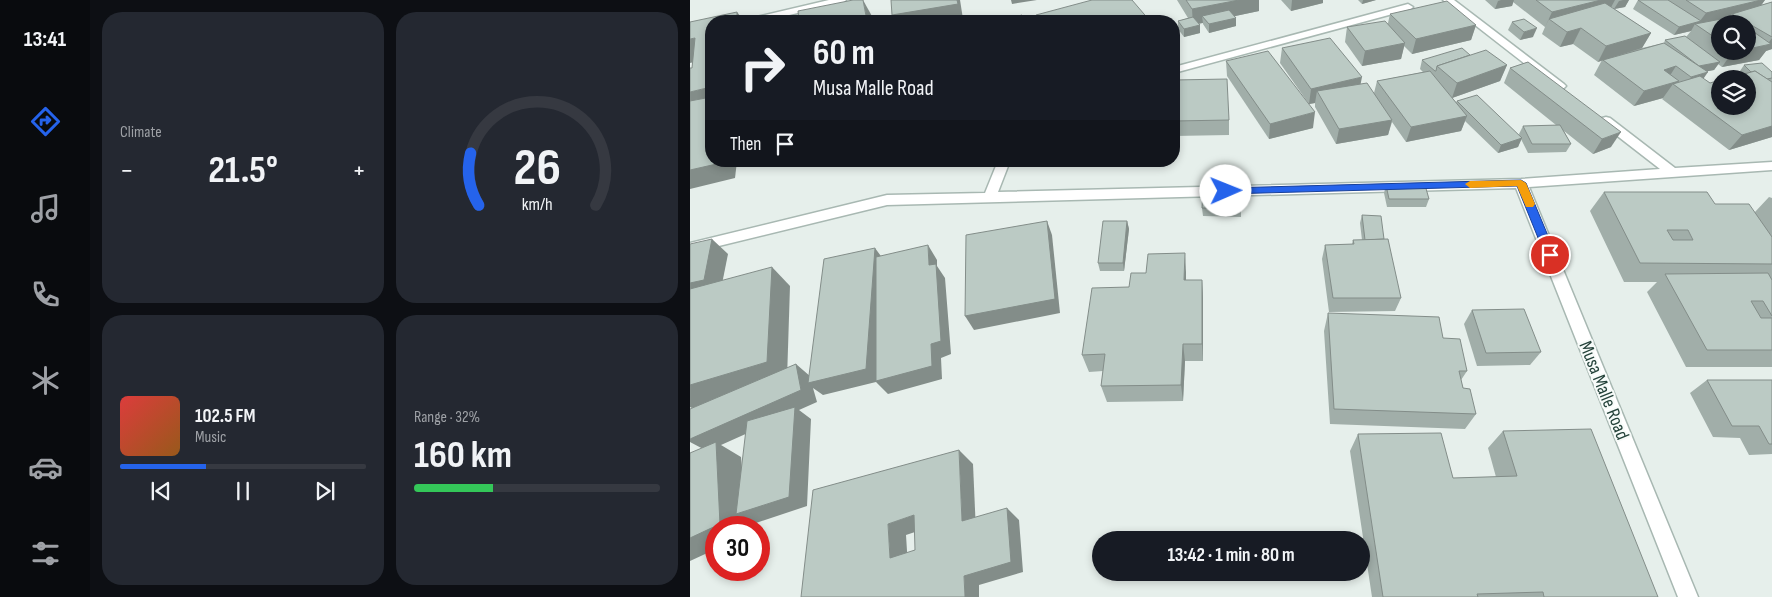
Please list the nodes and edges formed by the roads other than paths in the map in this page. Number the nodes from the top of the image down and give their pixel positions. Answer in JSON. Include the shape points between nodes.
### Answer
{"nodes":[{"id":1,"x":842,"y":0,"type":"edge"},
{"id":2,"x":1448,"y":0,"type":"edge"},
{"id":3,"x":1408,"y":7,"type":"dead end"},
{"id":4,"x":778,"y":15,"type":"edge"},
{"id":5,"x":1180,"y":68,"type":"edge"},
{"id":6,"x":1572,"y":95,"type":"edge"},
{"id":7,"x":1596,"y":113,"type":"edge"},
{"id":8,"x":1772,"y":166,"type":"edge"},
{"id":9,"x":1002,"y":167,"type":"edge"},
{"id":10,"x":1674,"y":173,"type":"junction"},
{"id":11,"x":1521,"y":183,"type":"junction"},
{"id":12,"x":990,"y":198,"type":"junction"},
{"id":13,"x":690,"y":248,"type":"edge"},
{"id":14,"x":1688,"y":597,"type":"edge"}],
"edges":[{"from":1,"to":4,"type":"street"},
{"from":2,"to":6,"type":"street"},
{"from":3,"to":5,"type":"street"},
{"from":7,"to":10,"type":"street"},
{"from":8,"to":10,"type":"street"},
{"from":9,"to":12,"type":"street"},
{"from":10,"to":11,"type":"street"},
{"from":11,"to":12,"type":"street"},
{"from":11,"to":14,"type":"street","name":"Musa Malle Road"},
{"from":12,"to":13,"type":"street","via":[[886,200]]}]}
